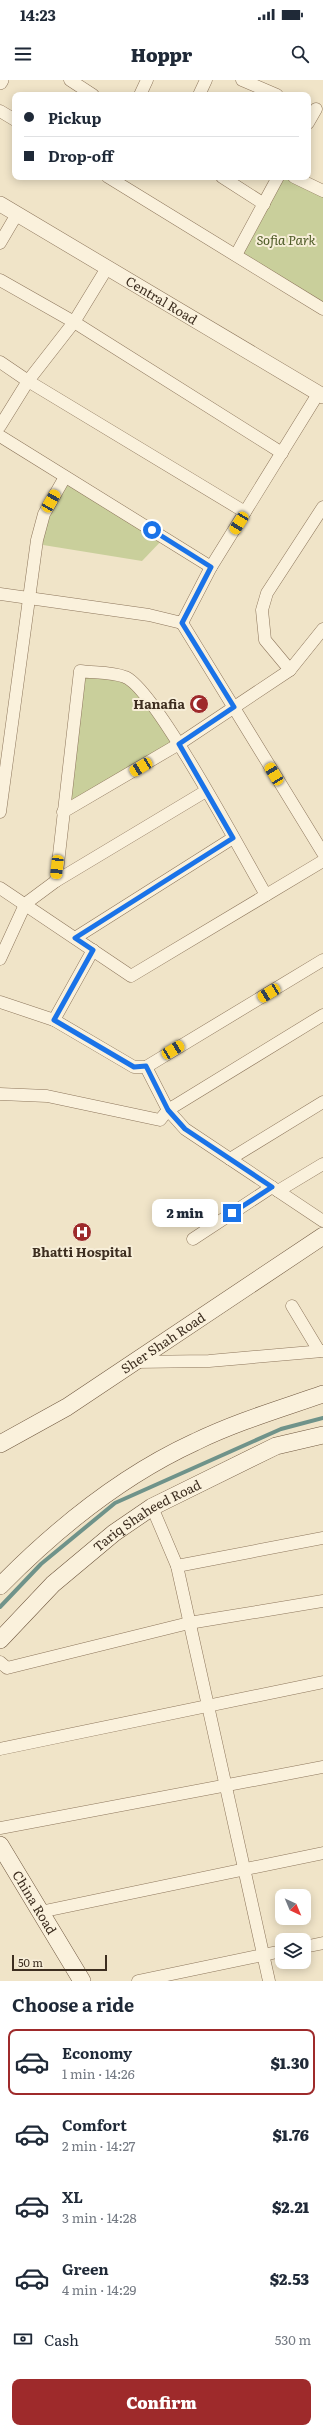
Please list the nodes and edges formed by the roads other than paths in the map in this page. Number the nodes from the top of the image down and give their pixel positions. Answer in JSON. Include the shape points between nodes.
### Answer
{"nodes":[{"id":1,"x":70,"y":80,"type":"edge"},
{"id":2,"x":147,"y":80,"type":"edge"},
{"id":3,"x":206,"y":80,"type":"edge"},
{"id":4,"x":242,"y":80,"type":"edge"},
{"id":5,"x":263,"y":88,"type":"edge"},
{"id":6,"x":90,"y":91,"type":"edge"},
{"id":7,"x":141,"y":92,"type":"edge"},
{"id":8,"x":200,"y":92,"type":"edge"},
{"id":9,"x":316,"y":109,"type":"edge"},
{"id":10,"x":0,"y":111,"type":"edge"},
{"id":11,"x":12,"y":118,"type":"edge"},
{"id":12,"x":311,"y":118,"type":"edge"},
{"id":13,"x":113,"y":180,"type":"edge"},
{"id":14,"x":227,"y":180,"type":"edge"},
{"id":15,"x":276,"y":180,"type":"edge"},
{"id":16,"x":300,"y":180,"type":"edge"},
{"id":17,"x":323,"y":191,"type":"edge"},
{"id":18,"x":0,"y":204,"type":"edge"},
{"id":19,"x":264,"y":204,"type":"junction"},
{"id":20,"x":17,"y":214,"type":"junction"},
{"id":21,"x":0,"y":243,"type":"edge"},
{"id":22,"x":236,"y":255,"type":"junction"},
{"id":23,"x":107,"y":268,"type":"junction"},
{"id":24,"x":0,"y":280,"type":"edge"},
{"id":25,"x":323,"y":309,"type":"edge"},
{"id":26,"x":74,"y":322,"type":"junction"},
{"id":27,"x":0,"y":362,"type":"edge"},
{"id":28,"x":28,"y":381,"type":"junction"},
{"id":29,"x":321,"y":395,"type":"edge"},
{"id":30,"x":0,"y":426,"type":"edge"},
{"id":31,"x":0,"y":436,"type":"edge"},
{"id":32,"x":282,"y":453,"type":"junction"},
{"id":33,"x":65,"y":477,"type":"junction"},
{"id":34,"x":323,"y":507,"type":"edge"},
{"id":35,"x":245,"y":512,"type":"junction"},
{"id":36,"x":211,"y":567,"type":"junction"},
{"id":37,"x":0,"y":594,"type":"edge"},
{"id":38,"x":28,"y":598,"type":"junction"},
{"id":39,"x":182,"y":623,"type":"junction"},
{"id":40,"x":323,"y":629,"type":"edge"},
{"id":41,"x":290,"y":670,"type":"junction"},
{"id":42,"x":234,"y":707,"type":"junction"},
{"id":43,"x":179,"y":744,"type":"junction"},
{"id":44,"x":206,"y":791,"type":"junction"},
{"id":45,"x":0,"y":812,"type":"edge"},
{"id":46,"x":63,"y":812,"type":"junction"},
{"id":47,"x":233,"y":838,"type":"junction"},
{"id":48,"x":323,"y":853,"type":"edge"},
{"id":49,"x":323,"y":861,"type":"edge"},
{"id":50,"x":56,"y":881,"type":"junction"},
{"id":51,"x":0,"y":888,"type":"edge"},
{"id":52,"x":266,"y":895,"type":"junction"},
{"id":53,"x":24,"y":907,"type":"junction"},
{"id":54,"x":75,"y":938,"type":"junction"},
{"id":55,"x":93,"y":950,"type":"junction"},
{"id":56,"x":0,"y":959,"type":"edge"},
{"id":57,"x":323,"y":960,"type":"edge"},
{"id":58,"x":0,"y":1002,"type":"edge"},
{"id":59,"x":323,"y":1015,"type":"edge"},
{"id":60,"x":54,"y":1020,"type":"junction"},
{"id":61,"x":146,"y":1066,"type":"junction"},
{"id":62,"x":0,"y":1094,"type":"edge"},
{"id":63,"x":323,"y":1102,"type":"edge"},
{"id":64,"x":168,"y":1110,"type":"junction"},
{"id":65,"x":230,"y":1159,"type":"junction"},
{"id":66,"x":323,"y":1164,"type":"edge"},
{"id":67,"x":275,"y":1189,"type":"junction"},
{"id":68,"x":323,"y":1221,"type":"edge"},
{"id":69,"x":323,"y":1236,"type":"edge"},
{"id":70,"x":193,"y":1239,"type":"dead end"},
{"id":71,"x":292,"y":1306,"type":"dead end"},
{"id":72,"x":321,"y":1351,"type":"edge"},
{"id":73,"x":134,"y":1362,"type":"junction"},
{"id":74,"x":323,"y":1394,"type":"edge"},
{"id":75,"x":323,"y":1435,"type":"edge"},
{"id":76,"x":0,"y":1444,"type":"edge"},
{"id":77,"x":152,"y":1507,"type":"junction"},
{"id":78,"x":323,"y":1538,"type":"edge"},
{"id":79,"x":177,"y":1566,"type":"junction"},
{"id":80,"x":0,"y":1586,"type":"edge"},
{"id":81,"x":323,"y":1601,"type":"edge"},
{"id":82,"x":189,"y":1623,"type":"junction"},
{"id":83,"x":0,"y":1640,"type":"edge"},
{"id":84,"x":0,"y":1662,"type":"edge"},
{"id":85,"x":323,"y":1682,"type":"edge"},
{"id":86,"x":208,"y":1706,"type":"junction"},
{"id":87,"x":0,"y":1749,"type":"edge"},
{"id":88,"x":323,"y":1767,"type":"edge"},
{"id":89,"x":226,"y":1785,"type":"junction"},
{"id":90,"x":0,"y":1828,"type":"edge"},
{"id":91,"x":0,"y":1845,"type":"edge"},
{"id":92,"x":323,"y":1853,"type":"edge"},
{"id":93,"x":245,"y":1868,"type":"junction"},
{"id":94,"x":40,"y":1912,"type":"junction"},
{"id":95,"x":323,"y":1943,"type":"edge"},
{"id":96,"x":311,"y":1946,"type":"edge"},
{"id":97,"x":275,"y":1952,"type":"edge"},
{"id":98,"x":264,"y":1954,"type":"junction"},
{"id":99,"x":82,"y":1981,"type":"edge"},
{"id":100,"x":138,"y":1981,"type":"edge"},
{"id":101,"x":269,"y":1981,"type":"edge"}],
"edges":[{"from":1,"to":6,"type":"street"},
{"from":2,"to":7,"type":"street"},
{"from":3,"to":8,"type":"street"},
{"from":4,"to":5,"type":"street"},
{"from":9,"to":12,"type":"street"},
{"from":10,"to":11,"type":"street"},
{"from":13,"to":22,"type":"street"},
{"from":14,"to":19,"type":"street"},
{"from":15,"to":19,"type":"street"},
{"from":16,"to":17,"type":"street"},
{"from":18,"to":20,"type":"street","name":"Central Road"},
{"from":19,"to":22,"type":"street"},
{"from":20,"to":21,"type":"street"},
{"from":20,"to":23,"type":"street","name":"Central Road"},
{"from":22,"to":25,"type":"street"},
{"from":23,"to":26,"type":"street"},
{"from":23,"to":29,"type":"street","name":"Central Road"},
{"from":24,"to":26,"type":"street"},
{"from":26,"to":28,"type":"street"},
{"from":26,"to":32,"type":"street"},
{"from":27,"to":28,"type":"street"},
{"from":28,"to":30,"type":"street"},
{"from":28,"to":35,"type":"street"},
{"from":29,"to":32,"type":"street"},
{"from":31,"to":33,"type":"street"},
{"from":32,"to":35,"type":"street"},
{"from":33,"to":36,"type":"street"},
{"from":33,"to":38,"type":"street","via":[[44,514],[37,540]]},
{"from":34,"to":41,"type":"street","via":[[267,593],[262,610],[265,640]]},
{"from":35,"to":36,"type":"street"},
{"from":36,"to":39,"type":"street"},
{"from":37,"to":38,"type":"street"},
{"from":38,"to":39,"type":"street","via":[[149,615]]},
{"from":38,"to":45,"type":"street"},
{"from":39,"to":42,"type":"street"},
{"from":40,"to":41,"type":"street"},
{"from":41,"to":42,"type":"street"},
{"from":42,"to":43,"type":"street"},
{"from":42,"to":48,"type":"street"},
{"from":43,"to":44,"type":"street"},
{"from":43,"to":46,"type":"street"},
{"from":43,"to":46,"type":"street","via":[[142,688],[126,677],[80,671]]},
{"from":44,"to":47,"type":"street"},
{"from":44,"to":50,"type":"street"},
{"from":46,"to":50,"type":"street"},
{"from":47,"to":52,"type":"street"},
{"from":47,"to":54,"type":"street"},
{"from":49,"to":52,"type":"street"},
{"from":50,"to":53,"type":"street"},
{"from":51,"to":53,"type":"street"},
{"from":52,"to":55,"type":"street","via":[[131,976]]},
{"from":53,"to":54,"type":"street"},
{"from":53,"to":56,"type":"street"},
{"from":54,"to":55,"type":"street"},
{"from":55,"to":60,"type":"street"},
{"from":57,"to":61,"type":"street"},
{"from":58,"to":60,"type":"street"},
{"from":59,"to":64,"type":"street"},
{"from":60,"to":61,"type":"street","via":[[134,1067]]},
{"from":61,"to":64,"type":"street"},
{"from":62,"to":64,"type":"street","via":[[47,1096],[160,1120]]},
{"from":63,"to":65,"type":"street"},
{"from":64,"to":65,"type":"street","via":[[185,1129]]},
{"from":65,"to":67,"type":"street"},
{"from":66,"to":67,"type":"street"},
{"from":67,"to":68,"type":"street"},
{"from":67,"to":70,"type":"street"},
{"from":69,"to":73,"type":"main road","name":"Sher Shah Road"},
{"from":71,"to":72,"type":"street"},
{"from":72,"to":73,"type":"street","via":[[209,1361]]},
{"from":73,"to":76,"type":"main road","name":"Sher Shah Road","via":[[67,1407]]},
{"from":74,"to":80,"type":"main road","via":[[255,1417],[194,1442],[139,1473],[87,1507],[33,1552]]},
{"from":75,"to":77,"type":"main road","name":"Tariq Shaheed Road","via":[[276,1446]]},
{"from":77,"to":79,"type":"street"},
{"from":77,"to":83,"type":"main road","name":"Tariq Shaheed Road","via":[[114,1534],[53,1584]]},
{"from":78,"to":79,"type":"street"},
{"from":79,"to":82,"type":"street"},
{"from":81,"to":82,"type":"street"},
{"from":82,"to":84,"type":"street","via":[[7,1668]]},
{"from":82,"to":86,"type":"street"},
{"from":85,"to":86,"type":"street"},
{"from":86,"to":87,"type":"street"},
{"from":86,"to":89,"type":"street"},
{"from":88,"to":89,"type":"street"},
{"from":89,"to":90,"type":"street"},
{"from":89,"to":93,"type":"street"},
{"from":91,"to":94,"type":"main road","name":"China Road"},
{"from":92,"to":93,"type":"street"},
{"from":93,"to":94,"type":"street"},
{"from":93,"to":98,"type":"street"},
{"from":94,"to":99,"type":"main road","name":"China Road"},
{"from":95,"to":96,"type":"street"},
{"from":97,"to":98,"type":"street"},
{"from":98,"to":100,"type":"street"},
{"from":98,"to":101,"type":"street"}]}
